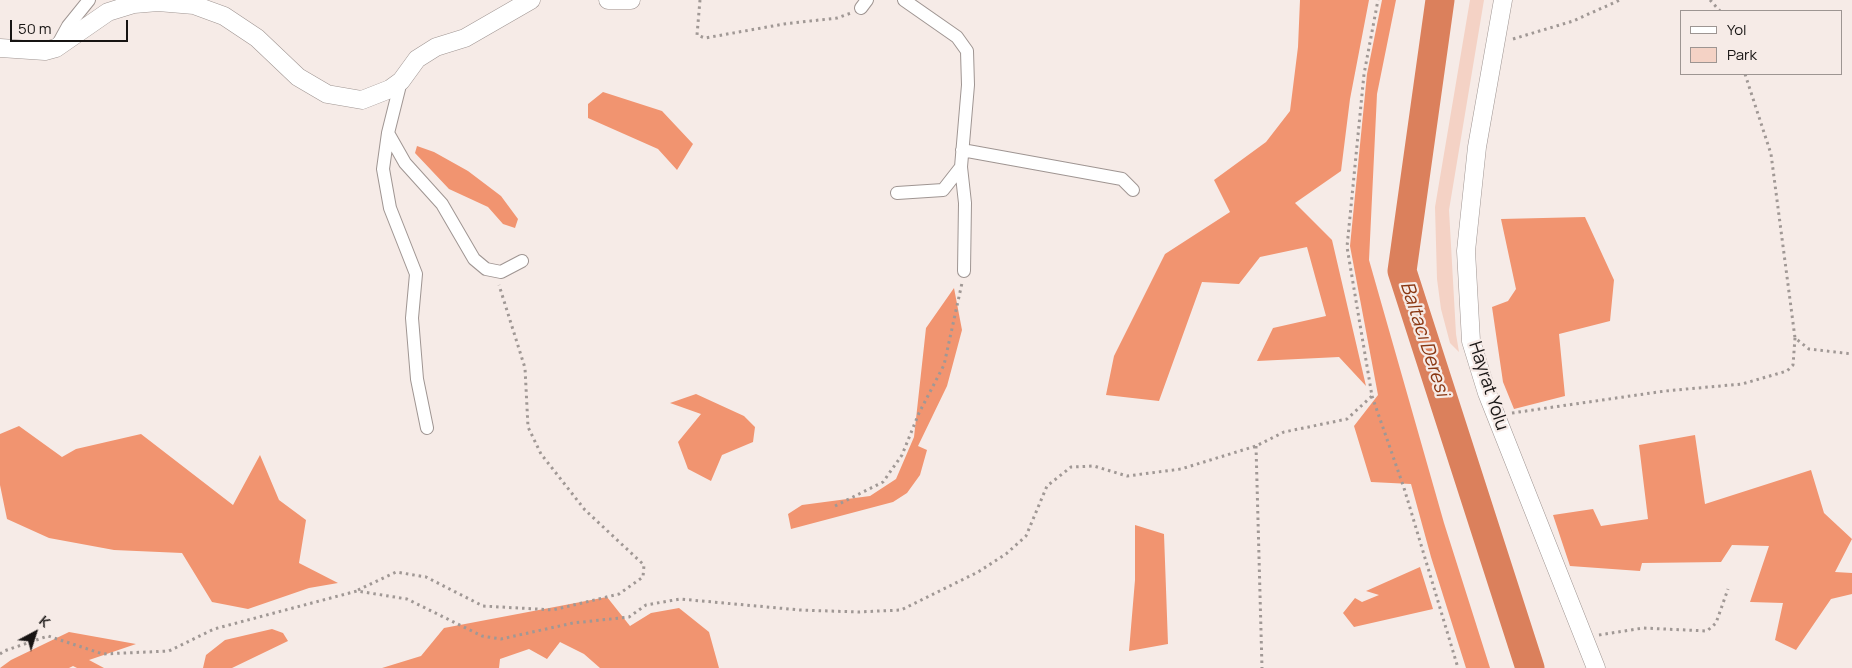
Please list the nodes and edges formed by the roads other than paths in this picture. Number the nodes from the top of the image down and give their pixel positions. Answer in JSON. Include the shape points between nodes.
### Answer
{"nodes":[{"id":1,"x":89,"y":0,"type":"edge"},
{"id":2,"x":530,"y":0,"type":"edge"},
{"id":3,"x":608,"y":0,"type":"edge"},
{"id":4,"x":631,"y":0,"type":"edge"},
{"id":5,"x":904,"y":0,"type":"edge"},
{"id":6,"x":1503,"y":0,"type":"edge"},
{"id":7,"x":0,"y":48,"type":"edge"},
{"id":8,"x":56,"y":48,"type":"junction"},
{"id":9,"x":401,"y":80,"type":"junction"},
{"id":10,"x":388,"y":133,"type":"junction"},
{"id":11,"x":962,"y":150,"type":"junction"},
{"id":12,"x":961,"y":167,"type":"junction"},
{"id":13,"x":1133,"y":190,"type":"dead end"},
{"id":14,"x":897,"y":193,"type":"dead end"},
{"id":15,"x":522,"y":261,"type":"dead end"},
{"id":16,"x":964,"y":271,"type":"road end"},
{"id":17,"x":427,"y":428,"type":"dead end"},
{"id":18,"x":1596,"y":668,"type":"edge"}],
"edges":[{"from":1,"to":8,"type":"street","via":[[68,26]]},
{"from":2,"to":9,"type":"main road","via":[[465,38],[436,47],[417,59]]},
{"from":3,"to":4,"type":"main road"},
{"from":5,"to":11,"type":"street","via":[[957,37],[967,51],[968,85]]},
{"from":6,"to":18,"type":"main road","name":"Hayrat Yolu","via":[[1477,147],[1466,251],[1471,341],[1496,415]]},
{"from":7,"to":8,"type":"main road","via":[[45,51]]},
{"from":8,"to":9,"type":"main road","via":[[108,12],[125,6],[158,2],[194,6],[224,16],[256,38],[298,77],[327,94],[362,100],[390,89]]},
{"from":9,"to":10,"type":"street"},
{"from":10,"to":15,"type":"street","via":[[405,163],[442,204],[474,259],[486,269],[501,272]]},
{"from":10,"to":17,"type":"street","via":[[383,169],[390,208],[416,274],[412,318],[417,379]]},
{"from":11,"to":12,"type":"street"},
{"from":11,"to":13,"type":"street","via":[[1122,179]]},
{"from":12,"to":14,"type":"street","via":[[943,190]]},
{"from":12,"to":16,"type":"street","via":[[965,203]]}]}
